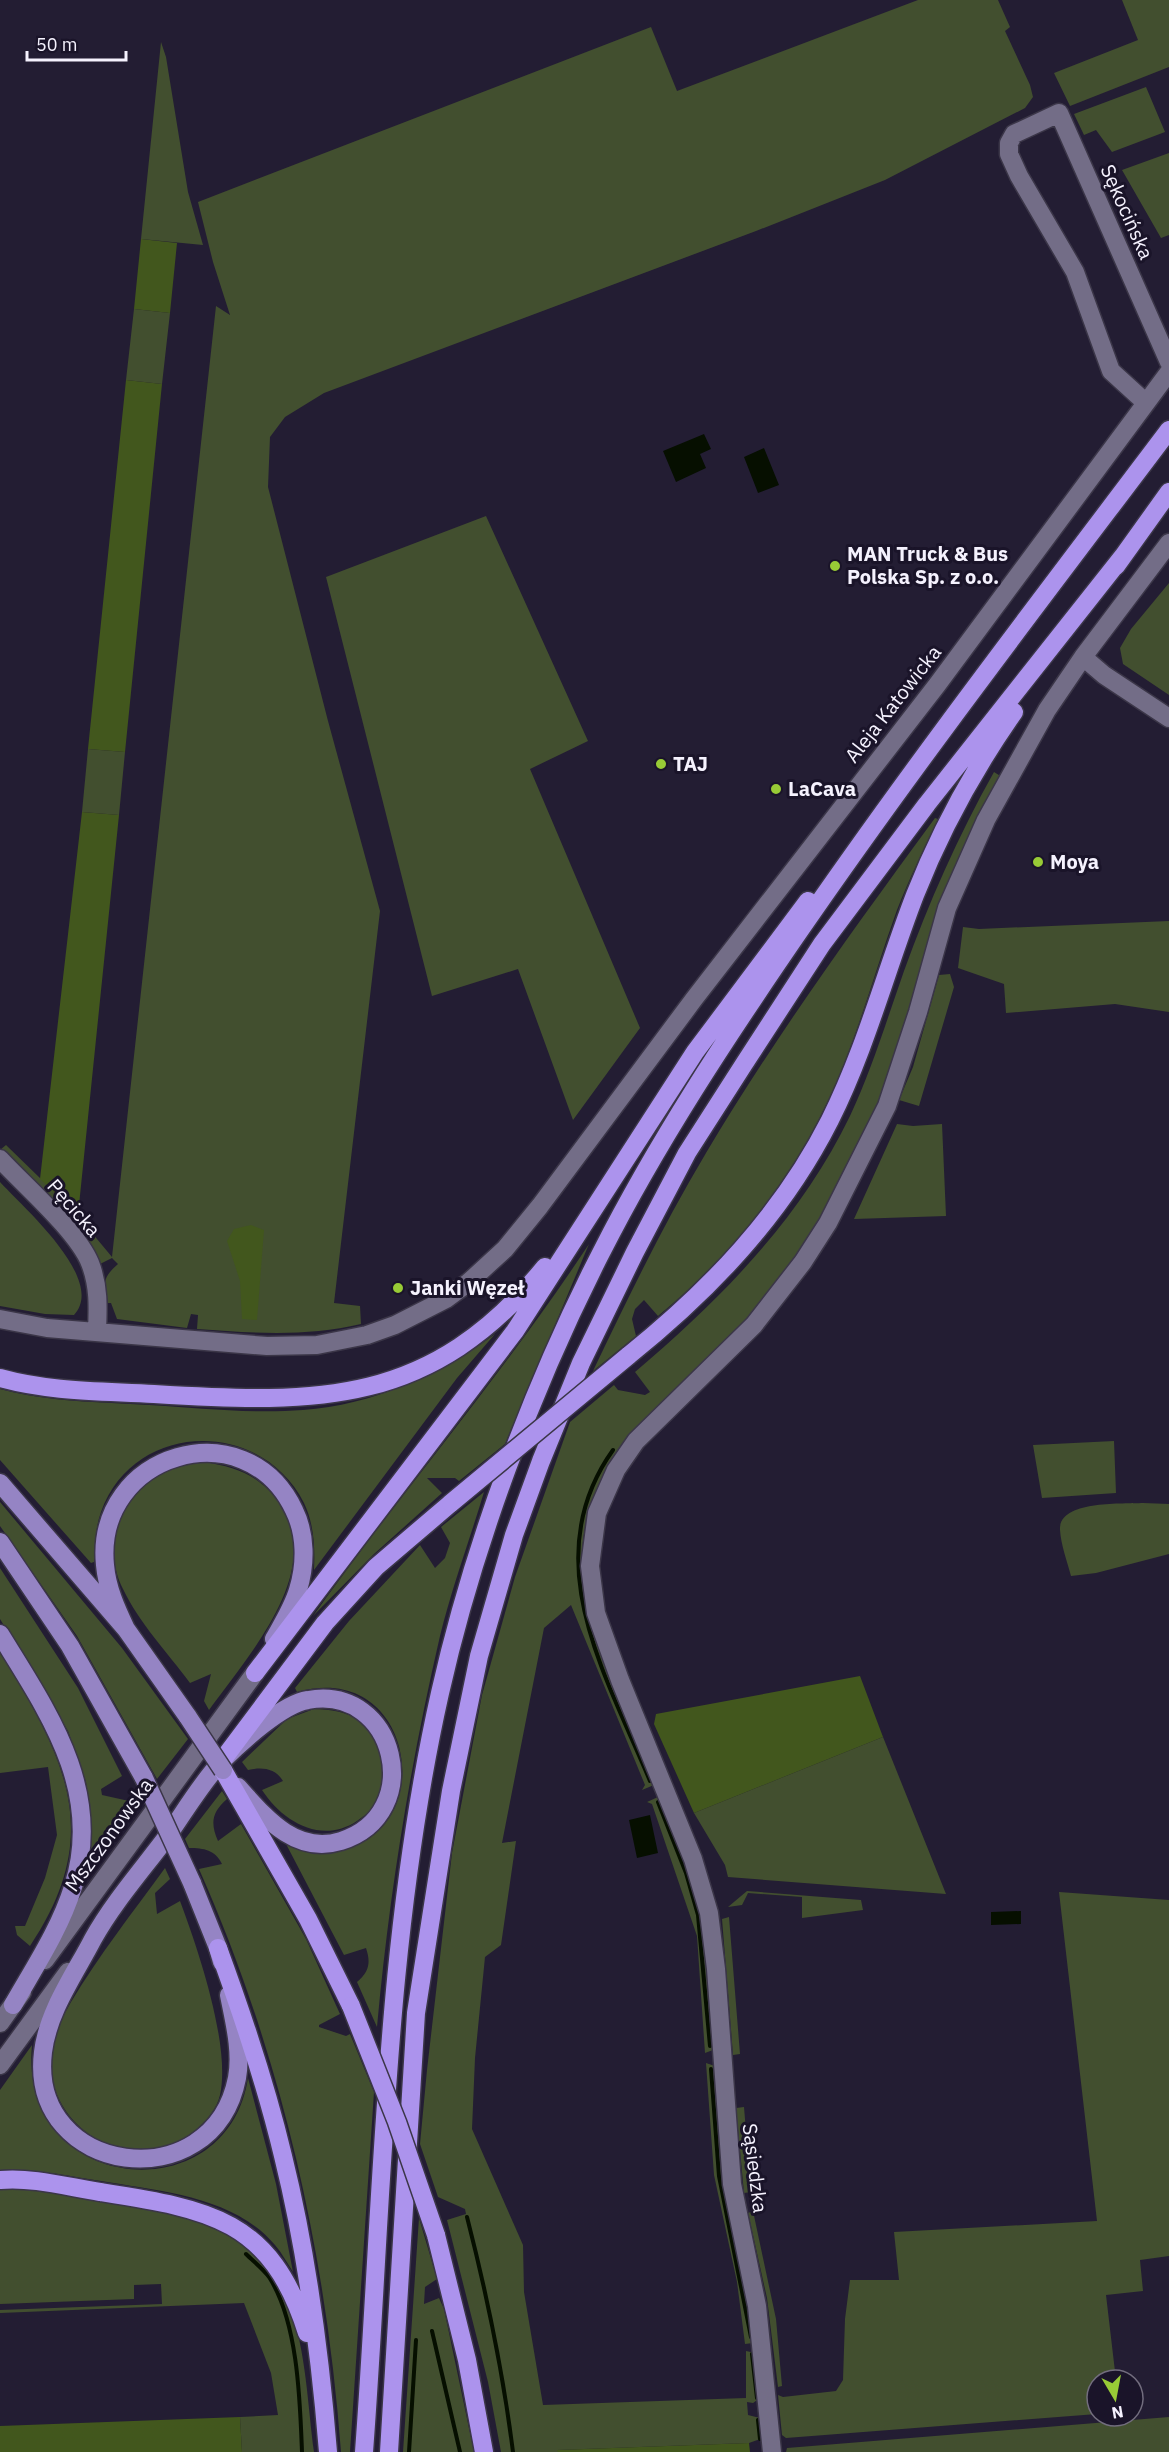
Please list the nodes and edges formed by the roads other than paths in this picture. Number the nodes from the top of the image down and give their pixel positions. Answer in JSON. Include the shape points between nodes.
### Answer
{"nodes":[{"id":1,"x":1169,"y":362,"type":"edge"},
{"id":2,"x":1169,"y":372,"type":"edge"},
{"id":3,"x":1145,"y":402,"type":"junction"},
{"id":4,"x":1169,"y":430,"type":"edge"},
{"id":5,"x":1169,"y":492,"type":"edge"},
{"id":6,"x":1169,"y":543,"type":"edge"},
{"id":7,"x":1123,"y":556,"type":"junction"},
{"id":8,"x":1083,"y":657,"type":"junction"},
{"id":9,"x":1169,"y":718,"type":"edge"},
{"id":10,"x":868,"y":831,"type":"junction"},
{"id":11,"x":0,"y":1159,"type":"edge"},
{"id":12,"x":607,"y":1188,"type":"junction"},
{"id":13,"x":0,"y":1319,"type":"edge"},
{"id":14,"x":97,"y":1331,"type":"junction"},
{"id":15,"x":0,"y":1378,"type":"edge"},
{"id":16,"x":0,"y":1483,"type":"edge"},
{"id":17,"x":0,"y":1542,"type":"edge"},
{"id":18,"x":126,"y":1629,"type":"junction"},
{"id":19,"x":0,"y":1634,"type":"edge"},
{"id":20,"x":255,"y":1673,"type":"junction"},
{"id":21,"x":222,"y":1766,"type":"junction"},
{"id":22,"x":250,"y":1807,"type":"junction"},
{"id":23,"x":97,"y":1933,"type":"junction"},
{"id":24,"x":218,"y":1948,"type":"junction"},
{"id":25,"x":13,"y":2005,"type":"junction"},
{"id":26,"x":0,"y":2023,"type":"edge"},
{"id":27,"x":0,"y":2065,"type":"edge"},
{"id":28,"x":0,"y":2180,"type":"edge"},
{"id":29,"x":324,"y":2405,"type":"junction"},
{"id":30,"x":328,"y":2452,"type":"edge"},
{"id":31,"x":364,"y":2452,"type":"edge"},
{"id":32,"x":389,"y":2452,"type":"edge"},
{"id":33,"x":484,"y":2452,"type":"edge"},
{"id":34,"x":772,"y":2452,"type":"edge"}],
"edges":[{"from":1,"to":3,"type":"street","name":"Sękocińska","via":[[1059,113],[1014,134],[1009,154],[1075,272],[1111,371]]},
{"from":2,"to":3,"type":"street","name":"Aleja Katowicka"},
{"from":3,"to":14,"type":"street","name":"Aleja Katowicka","via":[[937,685],[531,1217],[487,1267],[446,1299],[395,1325],[343,1340],[293,1347]]},
{"from":4,"to":10,"type":"highway"},
{"from":5,"to":7,"type":"highway"},
{"from":6,"to":8,"type":"street"},
{"from":7,"to":21,"type":"highway","bridge":true,"via":[[999,734],[956,805],[915,897],[842,1096],[796,1179],[749,1242],[708,1288],[398,1546],[338,1607]]},
{"from":7,"to":32,"type":"highway","via":[[822,944],[744,1064],[687,1153],[635,1252],[581,1363],[541,1461],[514,1535],[479,1656],[451,1791],[416,2013]]},
{"from":8,"to":9,"type":"street"},
{"from":8,"to":34,"type":"street","name":"Sąsiedzka","via":[[1027,743],[986,820],[947,908],[887,1106],[828,1223],[754,1325],[636,1441],[616,1470],[597,1513],[590,1566],[596,1613],[703,1888],[715,1953],[730,2176],[759,2317]]},
{"from":10,"to":12,"type":"highway","via":[[773,945],[695,1052]]},
{"from":10,"to":31,"type":"highway","via":[[683,1107],[600,1253],[510,1458],[460,1615],[425,1773],[392,2008]]},
{"from":11,"to":14,"type":"street","name":"Pęcicka","via":[[78,1243],[89,1262],[97,1293]]},
{"from":12,"to":15,"type":"highway","via":[[531,1284],[484,1329],[435,1362],[361,1389],[308,1398],[236,1400],[55,1389]]},
{"from":12,"to":20,"type":"highway","via":[[515,1331]]},
{"from":13,"to":14,"type":"street","name":"Aleja Katowicka","via":[[47,1328]]},
{"from":16,"to":18,"type":"main road"},
{"from":17,"to":24,"type":"main road","bridge":true,"via":[[70,1646],[144,1778]]},
{"from":18,"to":20,"type":"main road","via":[[111,1594],[105,1564],[109,1520],[121,1497],[141,1474],[159,1463],[206,1452],[227,1455],[247,1462],[276,1483],[288,1496],[302,1535],[304,1553],[298,1591]]},
{"from":18,"to":21,"type":"main road","bridge":true},
{"from":19,"to":25,"type":"main road","via":[[59,1734],[76,1779],[82,1814],[74,1887]]},
{"from":20,"to":25,"type":"street","name":"Mszczonowska"},
{"from":21,"to":22,"type":"highway"},
{"from":21,"to":22,"type":"main road","via":[[280,1713],[308,1700],[325,1699],[355,1707],[385,1738],[392,1766],[390,1792],[377,1818],[352,1837],[333,1843],[295,1839]]},
{"from":21,"to":23,"type":"main road"},
{"from":22,"to":33,"type":"highway","bridge":true,"via":[[327,1954],[397,2122],[436,2235],[467,2360]]},
{"from":23,"to":24,"type":"main road","via":[[50,2023],[43,2074],[52,2106],[72,2135],[104,2154],[122,2158],[155,2158],[187,2148],[206,2135],[223,2115],[237,2076],[236,2035]]},
{"from":23,"to":27,"type":"street"},
{"from":24,"to":29,"type":"highway","via":[[261,2070],[284,2157],[308,2277]]},
{"from":25,"to":26,"type":"street","name":"Mszczonowska"},
{"from":28,"to":29,"type":"highway","via":[[166,2202],[216,2217],[247,2235],[272,2259],[297,2302]]},
{"from":29,"to":30,"type":"highway"}]}
